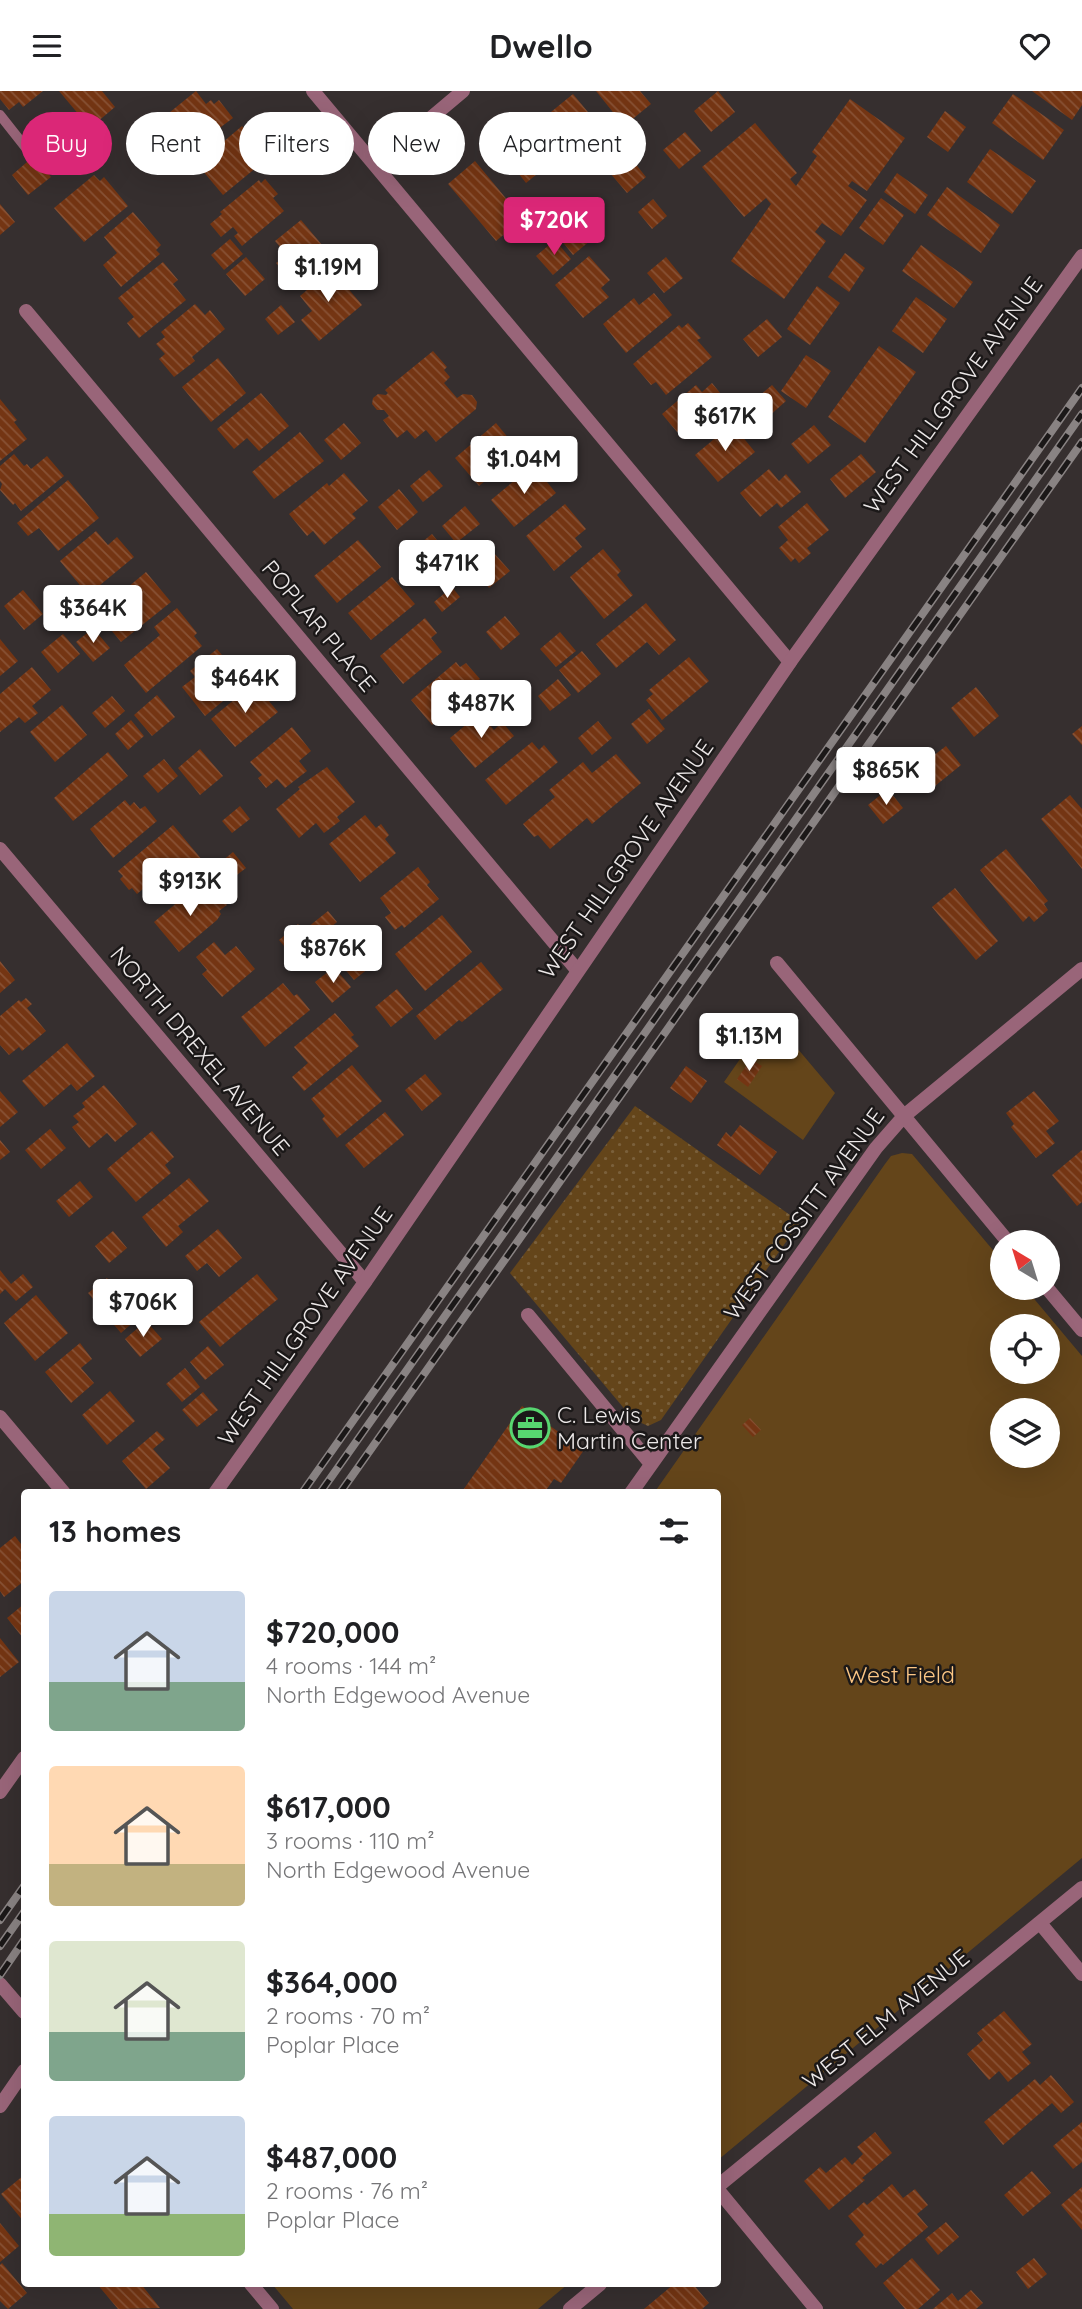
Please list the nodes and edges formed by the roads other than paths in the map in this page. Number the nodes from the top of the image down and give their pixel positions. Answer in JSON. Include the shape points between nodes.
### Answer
{"nodes":[{"id":1,"x":313,"y":91,"type":"edge"},
{"id":2,"x":463,"y":91,"type":"edge"},
{"id":3,"x":438,"y":112,"type":"edge"},
{"id":4,"x":0,"y":115,"type":"edge"},
{"id":5,"x":21,"y":142,"type":"edge"},
{"id":6,"x":368,"y":158,"type":"edge"},
{"id":7,"x":382,"y":175,"type":"edge"},
{"id":8,"x":1082,"y":256,"type":"edge"},
{"id":9,"x":26,"y":311,"type":"dead end"},
{"id":10,"x":790,"y":661,"type":"junction"},
{"id":11,"x":0,"y":849,"type":"edge"},
{"id":12,"x":777,"y":963,"type":"dead end"},
{"id":13,"x":1082,"y":968,"type":"edge"},
{"id":14,"x":577,"y":970,"type":"junction"},
{"id":15,"x":904,"y":1116,"type":"junction"},
{"id":16,"x":998,"y":1230,"type":"edge"},
{"id":17,"x":365,"y":1282,"type":"junction"},
{"id":18,"x":1057,"y":1300,"type":"edge"},
{"id":19,"x":528,"y":1315,"type":"dead end"},
{"id":20,"x":1082,"y":1330,"type":"edge"},
{"id":21,"x":0,"y":1417,"type":"edge"},
{"id":22,"x":651,"y":1465,"type":"junction"},
{"id":23,"x":61,"y":1489,"type":"edge"},
{"id":24,"x":218,"y":1489,"type":"edge"},
{"id":25,"x":634,"y":1489,"type":"edge"},
{"id":26,"x":21,"y":1762,"type":"edge"},
{"id":27,"x":0,"y":1792,"type":"edge"},
{"id":28,"x":1082,"y":1888,"type":"edge"},
{"id":29,"x":1040,"y":1923,"type":"junction"},
{"id":30,"x":1082,"y":1973,"type":"edge"},
{"id":31,"x":0,"y":1984,"type":"edge"},
{"id":32,"x":21,"y":2008,"type":"edge"},
{"id":33,"x":21,"y":2075,"type":"edge"},
{"id":34,"x":0,"y":2106,"type":"edge"},
{"id":35,"x":721,"y":2186,"type":"edge"},
{"id":36,"x":721,"y":2192,"type":"edge"},
{"id":37,"x":254,"y":2287,"type":"edge"},
{"id":38,"x":596,"y":2287,"type":"edge"},
{"id":39,"x":272,"y":2309,"type":"edge"},
{"id":40,"x":570,"y":2309,"type":"edge"},
{"id":41,"x":816,"y":2309,"type":"edge"}],
"edges":[{"from":1,"to":6,"type":"street"},
{"from":2,"to":3,"type":"street"},
{"from":4,"to":5,"type":"lane"},
{"from":7,"to":10,"type":"street"},
{"from":8,"to":10,"type":"street","name":"WEST HILLGROVE AVENUE"},
{"from":9,"to":14,"type":"street","name":"POPLAR PLACE"},
{"from":10,"to":14,"type":"street","name":"WEST HILLGROVE AVENUE"},
{"from":11,"to":17,"type":"street","name":"NORTH DREXEL AVENUE"},
{"from":12,"to":15,"type":"street"},
{"from":13,"to":15,"type":"street","name":"WEST COSSITT AVENUE"},
{"from":14,"to":17,"type":"street","name":"WEST HILLGROVE AVENUE"},
{"from":15,"to":16,"type":"street"},
{"from":15,"to":22,"type":"street","name":"WEST COSSITT AVENUE"},
{"from":17,"to":24,"type":"street","name":"WEST HILLGROVE AVENUE"},
{"from":18,"to":20,"type":"street"},
{"from":19,"to":22,"type":"street"},
{"from":21,"to":23,"type":"street"},
{"from":22,"to":25,"type":"street","name":"WEST COSSITT AVENUE"},
{"from":26,"to":27,"type":"street"},
{"from":28,"to":29,"type":"street","name":"WEST ELM AVENUE"},
{"from":29,"to":30,"type":"street"},
{"from":29,"to":35,"type":"street","name":"WEST ELM AVENUE"},
{"from":31,"to":32,"type":"street"},
{"from":33,"to":34,"type":"street"},
{"from":36,"to":41,"type":"street"},
{"from":37,"to":39,"type":"street"},
{"from":38,"to":40,"type":"street"}]}
